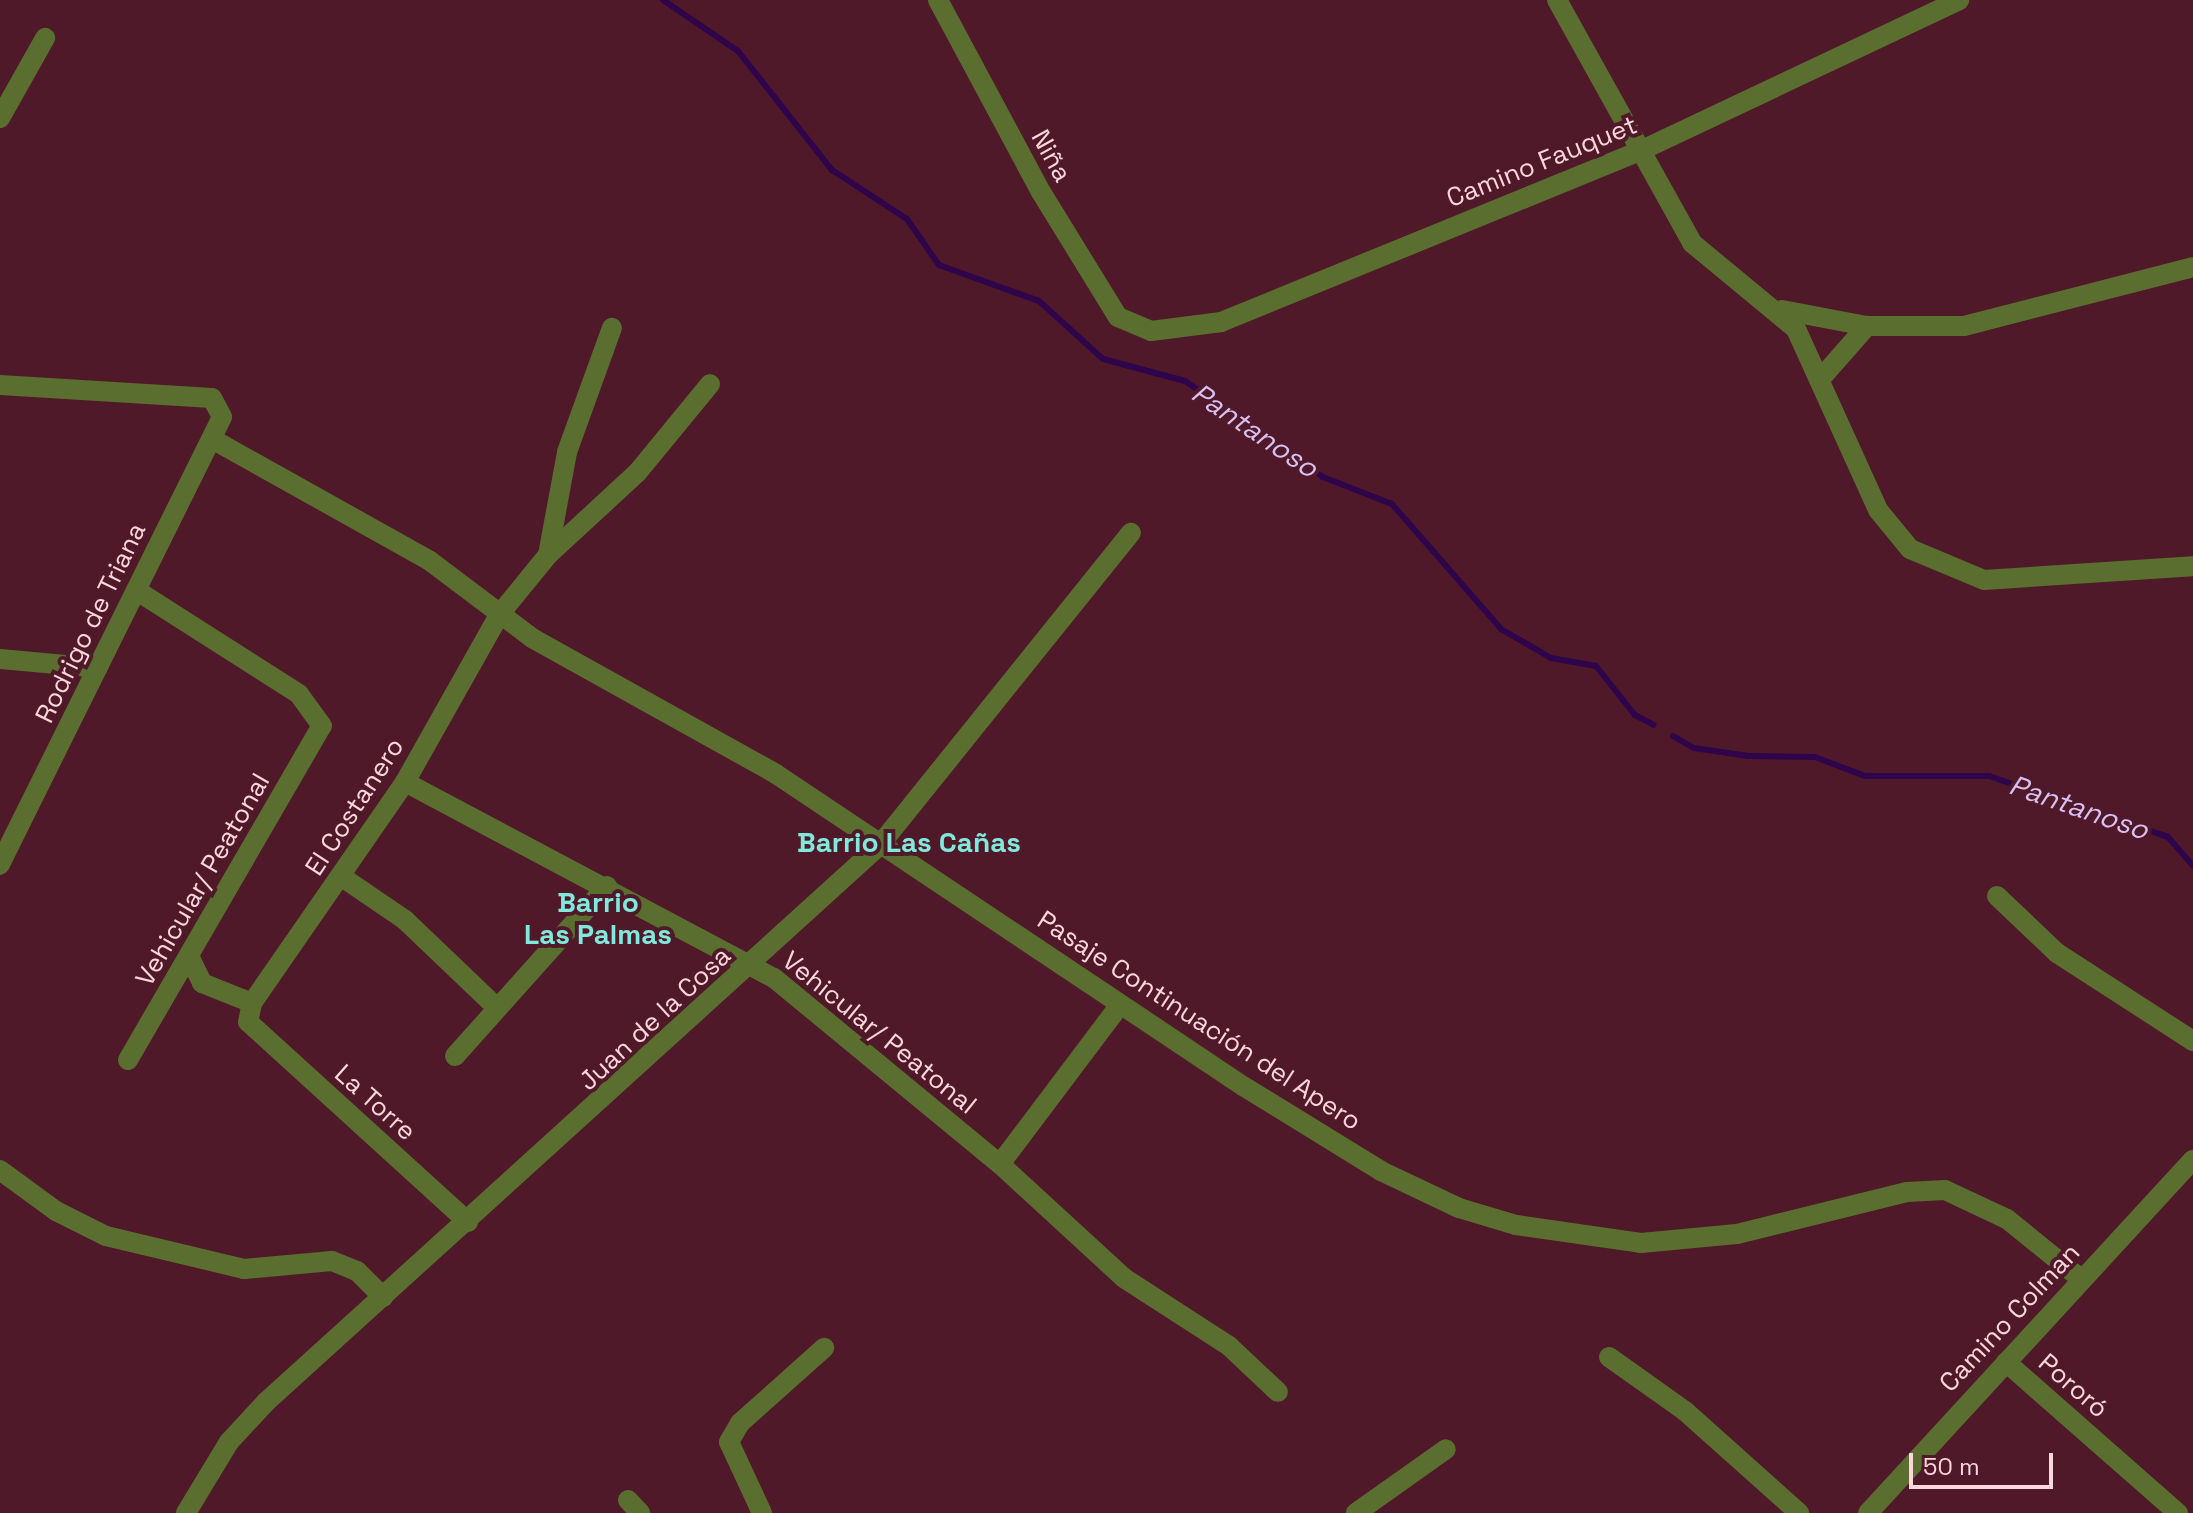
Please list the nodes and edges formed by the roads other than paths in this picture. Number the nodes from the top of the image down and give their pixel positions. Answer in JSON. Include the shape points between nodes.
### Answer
{"nodes":[{"id":1,"x":938,"y":0,"type":"edge"},
{"id":2,"x":1557,"y":0,"type":"edge"},
{"id":3,"x":1959,"y":0,"type":"edge"},
{"id":4,"x":45,"y":38,"type":"dead end"},
{"id":5,"x":0,"y":118,"type":"edge"},
{"id":6,"x":1640,"y":151,"type":"junction"},
{"id":7,"x":2193,"y":267,"type":"edge"},
{"id":8,"x":1782,"y":310,"type":"junction"},
{"id":9,"x":1867,"y":326,"type":"junction"},
{"id":10,"x":612,"y":328,"type":"dead end"},
{"id":11,"x":1133,"y":328,"type":"joint"},
{"id":12,"x":1823,"y":376,"type":"junction"},
{"id":13,"x":710,"y":384,"type":"dead end"},
{"id":14,"x":0,"y":385,"type":"edge"},
{"id":15,"x":212,"y":439,"type":"junction"},
{"id":16,"x":1131,"y":533,"type":"dead end"},
{"id":17,"x":548,"y":555,"type":"junction"},
{"id":18,"x":2193,"y":566,"type":"edge"},
{"id":19,"x":136,"y":590,"type":"junction"},
{"id":20,"x":499,"y":615,"type":"junction"},
{"id":21,"x":0,"y":659,"type":"edge"},
{"id":22,"x":98,"y":668,"type":"junction"},
{"id":23,"x":405,"y":782,"type":"junction"},
{"id":24,"x":879,"y":846,"type":"junction"},
{"id":25,"x":0,"y":865,"type":"edge"},
{"id":26,"x":342,"y":877,"type":"junction"},
{"id":27,"x":607,"y":886,"type":"junction"},
{"id":28,"x":1997,"y":896,"type":"dead end"},
{"id":29,"x":189,"y":956,"type":"junction"},
{"id":30,"x":753,"y":965,"type":"junction"},
{"id":31,"x":202,"y":983,"type":"junction"},
{"id":32,"x":161,"y":1003,"type":"junction"},
{"id":33,"x":1119,"y":1006,"type":"junction"},
{"id":34,"x":496,"y":1007,"type":"junction"},
{"id":35,"x":250,"y":1012,"type":"junction"},
{"id":36,"x":2193,"y":1041,"type":"edge"},
{"id":37,"x":455,"y":1056,"type":"dead end"},
{"id":38,"x":128,"y":1060,"type":"dead end"},
{"id":39,"x":2193,"y":1160,"type":"edge"},
{"id":40,"x":1000,"y":1164,"type":"junction"},
{"id":41,"x":4,"y":1172,"type":"edge"},
{"id":42,"x":468,"y":1222,"type":"junction"},
{"id":43,"x":2081,"y":1279,"type":"junction"},
{"id":44,"x":383,"y":1297,"type":"junction"},
{"id":45,"x":824,"y":1348,"type":"dead end"},
{"id":46,"x":1609,"y":1357,"type":"dead end"},
{"id":47,"x":2006,"y":1362,"type":"junction"},
{"id":48,"x":1278,"y":1392,"type":"dead end"},
{"id":49,"x":1446,"y":1449,"type":"dead end"},
{"id":50,"x":186,"y":1513,"type":"edge"},
{"id":51,"x":762,"y":1513,"type":"edge"},
{"id":52,"x":1356,"y":1513,"type":"edge"},
{"id":53,"x":1799,"y":1513,"type":"edge"},
{"id":54,"x":1868,"y":1513,"type":"edge"},
{"id":55,"x":2178,"y":1513,"type":"edge"}],
"edges":[{"from":1,"to":11,"type":"street","name":"Niña","via":[[1041,192]]},
{"from":2,"to":6,"type":"street"},
{"from":3,"to":6,"type":"street","name":"Camino Fauquet"},
{"from":4,"to":5,"type":"street"},
{"from":6,"to":8,"type":"street","via":[[1692,243]]},
{"from":6,"to":11,"type":"street","name":"Camino Fauquet","via":[[1221,322]]},
{"from":7,"to":9,"type":"street","via":[[1987,322]]},
{"from":8,"to":9,"type":"street"},
{"from":8,"to":12,"type":"street"},
{"from":9,"to":12,"type":"street"},
{"from":10,"to":17,"type":"street","via":[[567,452]]},
{"from":12,"to":18,"type":"street","via":[[1878,510],[1910,549],[1952,572],[1984,580]]},
{"from":13,"to":17,"type":"street","via":[[618,494]]},
{"from":14,"to":15,"type":"street","name":"Rodrigo de Triana","via":[[219,404]]},
{"from":15,"to":19,"type":"street","name":"Rodrigo de Triana"},
{"from":15,"to":20,"type":"street","name":"Pasaje Continuación del Apero","via":[[430,561]]},
{"from":16,"to":24,"type":"street","name":"Juan de la Cosa"},
{"from":17,"to":20,"type":"street"},
{"from":19,"to":22,"type":"street","name":"Rodrigo de Triana"},
{"from":19,"to":29,"type":"street","name":"Vehicular/ Peatonal","via":[[299,694],[322,726]]},
{"from":20,"to":23,"type":"street","name":"El Costanero"},
{"from":20,"to":24,"type":"street","name":"Pasaje Continuación del Apero","via":[[776,774]]},
{"from":21,"to":22,"type":"street"},
{"from":22,"to":25,"type":"street","name":"Rodrigo de Triana"},
{"from":23,"to":26,"type":"street","name":"El Costanero"},
{"from":23,"to":27,"type":"street","name":"Vehicular/ Peatonal"},
{"from":24,"to":30,"type":"street","name":"Juan de la Cosa"},
{"from":24,"to":33,"type":"street","name":"Pasaje Continuación del Apero","via":[[938,877]]},
{"from":26,"to":34,"type":"street","via":[[405,920]]},
{"from":26,"to":35,"type":"street","name":"El Costanero"},
{"from":27,"to":30,"type":"street","name":"Vehicular/ Peatonal"},
{"from":27,"to":34,"type":"street"},
{"from":28,"to":36,"type":"street","via":[[2057,953]]},
{"from":29,"to":31,"type":"street"},
{"from":29,"to":32,"type":"street","name":"Vehicular/ Peatonal"},
{"from":30,"to":40,"type":"street","name":"Vehicular/ Peatonal"},
{"from":30,"to":42,"type":"street","name":"Juan de la Cosa"},
{"from":31,"to":32,"type":"street"},
{"from":31,"to":35,"type":"street"},
{"from":32,"to":38,"type":"street","name":"Vehicular/ Peatonal"},
{"from":33,"to":40,"type":"street"},
{"from":33,"to":43,"type":"street","name":"Pasaje Continuación del Apero","via":[[1381,1171],[1486,1217],[1641,1243],[1782,1223],[1907,1192],[1945,1190],[2007,1219]]},
{"from":34,"to":37,"type":"street"},
{"from":35,"to":42,"type":"street","name":"La Torre"},
{"from":39,"to":43,"type":"street","name":"Camino Colman"},
{"from":40,"to":48,"type":"street","name":"Vehicular/ Peatonal","via":[[1159,1305],[1229,1346]]},
{"from":41,"to":44,"type":"street","via":[[56,1211],[106,1236],[244,1269],[341,1263]]},
{"from":42,"to":44,"type":"street","name":"Juan de la Cosa"},
{"from":43,"to":47,"type":"street","name":"Camino Colman"},
{"from":44,"to":50,"type":"street","name":"Juan de la Cosa","via":[[229,1442]]},
{"from":45,"to":51,"type":"street","via":[[740,1423],[729,1442]]},
{"from":46,"to":53,"type":"street","via":[[1685,1411]]},
{"from":47,"to":54,"type":"street","name":"Camino Colman"},
{"from":47,"to":55,"type":"street","name":"Pororó"},
{"from":49,"to":52,"type":"street"}]}
